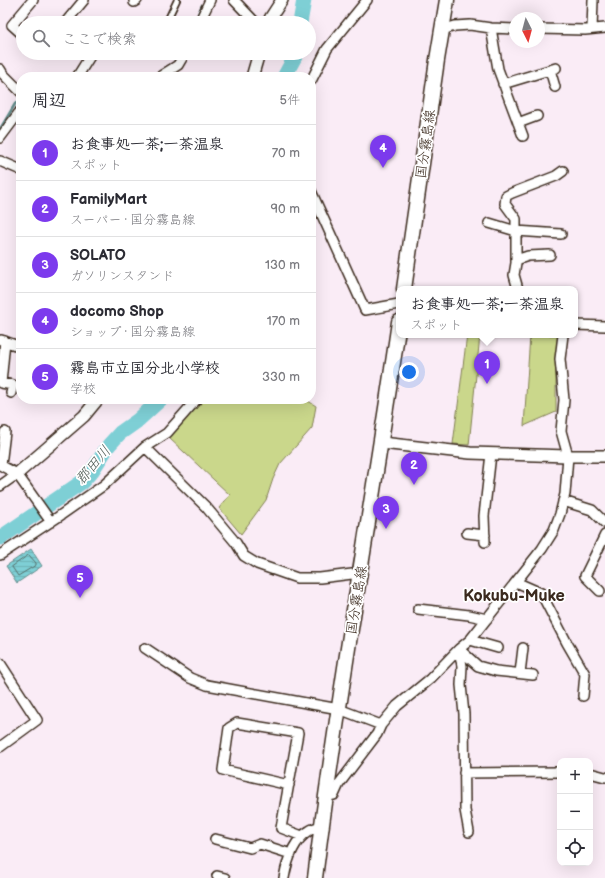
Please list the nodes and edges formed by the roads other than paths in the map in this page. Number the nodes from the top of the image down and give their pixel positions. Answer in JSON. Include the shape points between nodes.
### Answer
{"nodes":[{"id":1,"x":33,"y":0,"type":"edge"},
{"id":2,"x":84,"y":0,"type":"edge"},
{"id":3,"x":177,"y":0,"type":"edge"},
{"id":4,"x":210,"y":0,"type":"edge"},
{"id":5,"x":234,"y":0,"type":"edge"},
{"id":6,"x":282,"y":0,"type":"edge"},
{"id":7,"x":367,"y":0,"type":"edge"},
{"id":8,"x":447,"y":0,"type":"edge"},
{"id":9,"x":593,"y":0,"type":"edge"},
{"id":10,"x":20,"y":16,"type":"edge"},
{"id":11,"x":72,"y":16,"type":"edge"},
{"id":12,"x":169,"y":16,"type":"edge"},
{"id":13,"x":202,"y":16,"type":"edge"},
{"id":14,"x":249,"y":16,"type":"edge"},
{"id":15,"x":272,"y":16,"type":"edge"},
{"id":16,"x":16,"y":20,"type":"edge"},
{"id":17,"x":491,"y":28,"type":"junction"},
{"id":18,"x":16,"y":29,"type":"edge"},
{"id":19,"x":509,"y":29,"type":"edge"},
{"id":20,"x":545,"y":29,"type":"edge"},
{"id":21,"x":592,"y":29,"type":"junction"},
{"id":22,"x":442,"y":30,"type":"junction"},
{"id":23,"x":604,"y":32,"type":"edge"},
{"id":24,"x":88,"y":60,"type":"edge"},
{"id":25,"x":181,"y":60,"type":"edge"},
{"id":26,"x":257,"y":60,"type":"edge"},
{"id":27,"x":0,"y":69,"type":"edge"},
{"id":28,"x":80,"y":72,"type":"edge"},
{"id":29,"x":167,"y":72,"type":"edge"},
{"id":30,"x":253,"y":72,"type":"edge"},
{"id":31,"x":316,"y":72,"type":"edge"},
{"id":32,"x":503,"y":84,"type":"junction"},
{"id":33,"x":16,"y":87,"type":"edge"},
{"id":34,"x":555,"y":87,"type":"dead end"},
{"id":35,"x":537,"y":116,"type":"dead end"},
{"id":36,"x":16,"y":117,"type":"edge"},
{"id":37,"x":518,"y":123,"type":"junction"},
{"id":38,"x":523,"y":136,"type":"dead end"},
{"id":39,"x":0,"y":138,"type":"edge"},
{"id":40,"x":0,"y":161,"type":"edge"},
{"id":41,"x":16,"y":168,"type":"edge"},
{"id":42,"x":563,"y":171,"type":"dead end"},
{"id":43,"x":316,"y":202,"type":"edge"},
{"id":44,"x":489,"y":223,"type":"dead end"},
{"id":45,"x":516,"y":231,"type":"junction"},
{"id":46,"x":561,"y":234,"type":"dead end"},
{"id":47,"x":550,"y":255,"type":"dead end"},
{"id":48,"x":516,"y":260,"type":"junction"},
{"id":49,"x":404,"y":286,"type":"edge"},
{"id":50,"x":517,"y":286,"type":"edge"},
{"id":51,"x":396,"y":305,"type":"edge"},
{"id":52,"x":578,"y":325,"type":"edge"},
{"id":53,"x":605,"y":326,"type":"edge"},
{"id":54,"x":397,"y":338,"type":"edge"},
{"id":55,"x":563,"y":338,"type":"edge"},
{"id":56,"x":3,"y":340,"type":"edge"},
{"id":57,"x":16,"y":345,"type":"edge"},
{"id":58,"x":0,"y":383,"type":"edge"},
{"id":59,"x":11,"y":393,"type":"dead end"},
{"id":60,"x":94,"y":404,"type":"edge"},
{"id":61,"x":192,"y":404,"type":"edge"},
{"id":62,"x":5,"y":432,"type":"dead end"},
{"id":63,"x":382,"y":443,"type":"junction"},
{"id":64,"x":145,"y":447,"type":"junction"},
{"id":65,"x":491,"y":454,"type":"junction"},
{"id":66,"x":568,"y":456,"type":"junction"},
{"id":67,"x":605,"y":456,"type":"edge"},
{"id":68,"x":1,"y":465,"type":"edge"},
{"id":69,"x":19,"y":476,"type":"junction"},
{"id":70,"x":0,"y":486,"type":"edge"},
{"id":71,"x":563,"y":501,"type":"junction"},
{"id":72,"x":50,"y":520,"type":"junction"},
{"id":73,"x":605,"y":523,"type":"edge"},
{"id":74,"x":467,"y":533,"type":"dead end"},
{"id":75,"x":605,"y":535,"type":"edge"},
{"id":76,"x":0,"y":555,"type":"edge"},
{"id":77,"x":360,"y":575,"type":"junction"},
{"id":78,"x":516,"y":582,"type":"junction"},
{"id":79,"x":600,"y":591,"type":"dead end"},
{"id":80,"x":418,"y":609,"type":"dead end"},
{"id":81,"x":487,"y":619,"type":"junction"},
{"id":82,"x":470,"y":640,"type":"junction"},
{"id":83,"x":145,"y":648,"type":"dead end"},
{"id":84,"x":498,"y":648,"type":"dead end"},
{"id":85,"x":523,"y":648,"type":"dead end"},
{"id":86,"x":459,"y":649,"type":"junction"},
{"id":87,"x":0,"y":663,"type":"edge"},
{"id":88,"x":520,"y":673,"type":"junction"},
{"id":89,"x":533,"y":675,"type":"dead end"},
{"id":90,"x":584,"y":696,"type":"dead end"},
{"id":91,"x":339,"y":709,"type":"junction"},
{"id":92,"x":381,"y":725,"type":"junction"},
{"id":93,"x":0,"y":747,"type":"edge"},
{"id":94,"x":557,"y":772,"type":"edge"},
{"id":95,"x":464,"y":773,"type":"junction"},
{"id":96,"x":593,"y":774,"type":"edge"},
{"id":97,"x":605,"y":777,"type":"edge"},
{"id":98,"x":289,"y":785,"type":"junction"},
{"id":99,"x":326,"y":796,"type":"junction"},
{"id":100,"x":321,"y":826,"type":"junction"},
{"id":101,"x":469,"y":832,"type":"dead end"},
{"id":102,"x":302,"y":836,"type":"junction"},
{"id":103,"x":215,"y":839,"type":"dead end"},
{"id":104,"x":291,"y":854,"type":"junction"},
{"id":105,"x":284,"y":878,"type":"edge"},
{"id":106,"x":315,"y":878,"type":"edge"}],
"edges":[{"from":1,"to":10,"type":"street"},
{"from":2,"to":11,"type":"street"},
{"from":3,"to":12,"type":"lane"},
{"from":4,"to":13,"type":"street"},
{"from":5,"to":14,"type":"street"},
{"from":6,"to":15,"type":"street"},
{"from":7,"to":31,"type":"street","via":[[327,49]]},
{"from":8,"to":22,"type":"main road","name":"国分霧島線"},
{"from":9,"to":21,"type":"street"},
{"from":16,"to":18,"type":"street","via":[[12,25]]},
{"from":17,"to":19,"type":"street"},
{"from":17,"to":22,"type":"street","via":[[470,25]]},
{"from":17,"to":32,"type":"street"},
{"from":20,"to":21,"type":"street"},
{"from":21,"to":23,"type":"street"},
{"from":22,"to":49,"type":"main road","name":"国分霧島線"},
{"from":24,"to":28,"type":"street"},
{"from":25,"to":29,"type":"street"},
{"from":26,"to":30,"type":"street"},
{"from":27,"to":33,"type":"street"},
{"from":32,"to":34,"type":"street","via":[[553,69]]},
{"from":32,"to":37,"type":"street"},
{"from":35,"to":37,"type":"street"},
{"from":36,"to":39,"type":"street"},
{"from":37,"to":38,"type":"street"},
{"from":40,"to":41,"type":"street"},
{"from":42,"to":45,"type":"street","via":[[506,196],[504,204],[516,219]]},
{"from":43,"to":51,"type":"street","via":[[366,310]]},
{"from":44,"to":45,"type":"street"},
{"from":45,"to":46,"type":"street"},
{"from":45,"to":48,"type":"street"},
{"from":47,"to":48,"type":"street","via":[[528,256]]},
{"from":48,"to":50,"type":"street","via":[[514,275]]},
{"from":52,"to":53,"type":"street"},
{"from":54,"to":63,"type":"main road","name":"国分霧島線"},
{"from":55,"to":66,"type":"street","via":[[560,359],[564,400],[561,431]]},
{"from":56,"to":57,"type":"street"},
{"from":56,"to":58,"type":"street"},
{"from":58,"to":59,"type":"street","via":[[13,385]]},
{"from":60,"to":69,"type":"street"},
{"from":61,"to":64,"type":"street","via":[[167,432]]},
{"from":62,"to":68,"type":"street"},
{"from":63,"to":65,"type":"street","via":[[470,454]]},
{"from":63,"to":77,"type":"main road","name":"国分霧島線"},
{"from":64,"to":72,"type":"street","via":[[104,485]]},
{"from":64,"to":77,"type":"street","via":[[206,507],[244,556],[257,564],[296,578]]},
{"from":65,"to":66,"type":"street"},
{"from":65,"to":74,"type":"street","via":[[484,516],[485,538]]},
{"from":66,"to":67,"type":"street"},
{"from":66,"to":71,"type":"street"},
{"from":68,"to":69,"type":"street"},
{"from":69,"to":70,"type":"street"},
{"from":69,"to":72,"type":"street"},
{"from":71,"to":73,"type":"street","via":[[592,510]]},
{"from":71,"to":78,"type":"street","via":[[548,540]]},
{"from":72,"to":76,"type":"street"},
{"from":75,"to":79,"type":"street","via":[[585,576]]},
{"from":77,"to":91,"type":"main road","name":"国分霧島線"},
{"from":78,"to":81,"type":"street"},
{"from":78,"to":90,"type":"street","via":[[541,593],[585,674]]},
{"from":80,"to":81,"type":"street"},
{"from":81,"to":82,"type":"street"},
{"from":82,"to":84,"type":"street"},
{"from":82,"to":86,"type":"street"},
{"from":83,"to":91,"type":"street","via":[[190,678],[207,685]]},
{"from":85,"to":88,"type":"street"},
{"from":86,"to":88,"type":"street","via":[[478,666]]},
{"from":86,"to":92,"type":"street","via":[[430,679],[397,706]]},
{"from":86,"to":95,"type":"street","via":[[464,714]]},
{"from":87,"to":93,"type":"street","via":[[37,720]]},
{"from":88,"to":89,"type":"street"},
{"from":91,"to":92,"type":"street"},
{"from":91,"to":99,"type":"main road","name":"国分霧島線"},
{"from":92,"to":99,"type":"street","via":[[334,795]]},
{"from":94,"to":95,"type":"street"},
{"from":95,"to":101,"type":"street","via":[[465,810]]},
{"from":96,"to":97,"type":"street"},
{"from":98,"to":98,"type":"street","via":[[298,733],[237,723],[229,728],[223,770]]},
{"from":98,"to":102,"type":"street","via":[[281,828]]},
{"from":99,"to":100,"type":"main road","name":"国分霧島線"},
{"from":100,"to":102,"type":"street"},
{"from":100,"to":106,"type":"main road","name":"国分霧島線"},
{"from":102,"to":104,"type":"street"},
{"from":103,"to":104,"type":"street","via":[[250,848],[260,844]]},
{"from":104,"to":105,"type":"street"}]}
